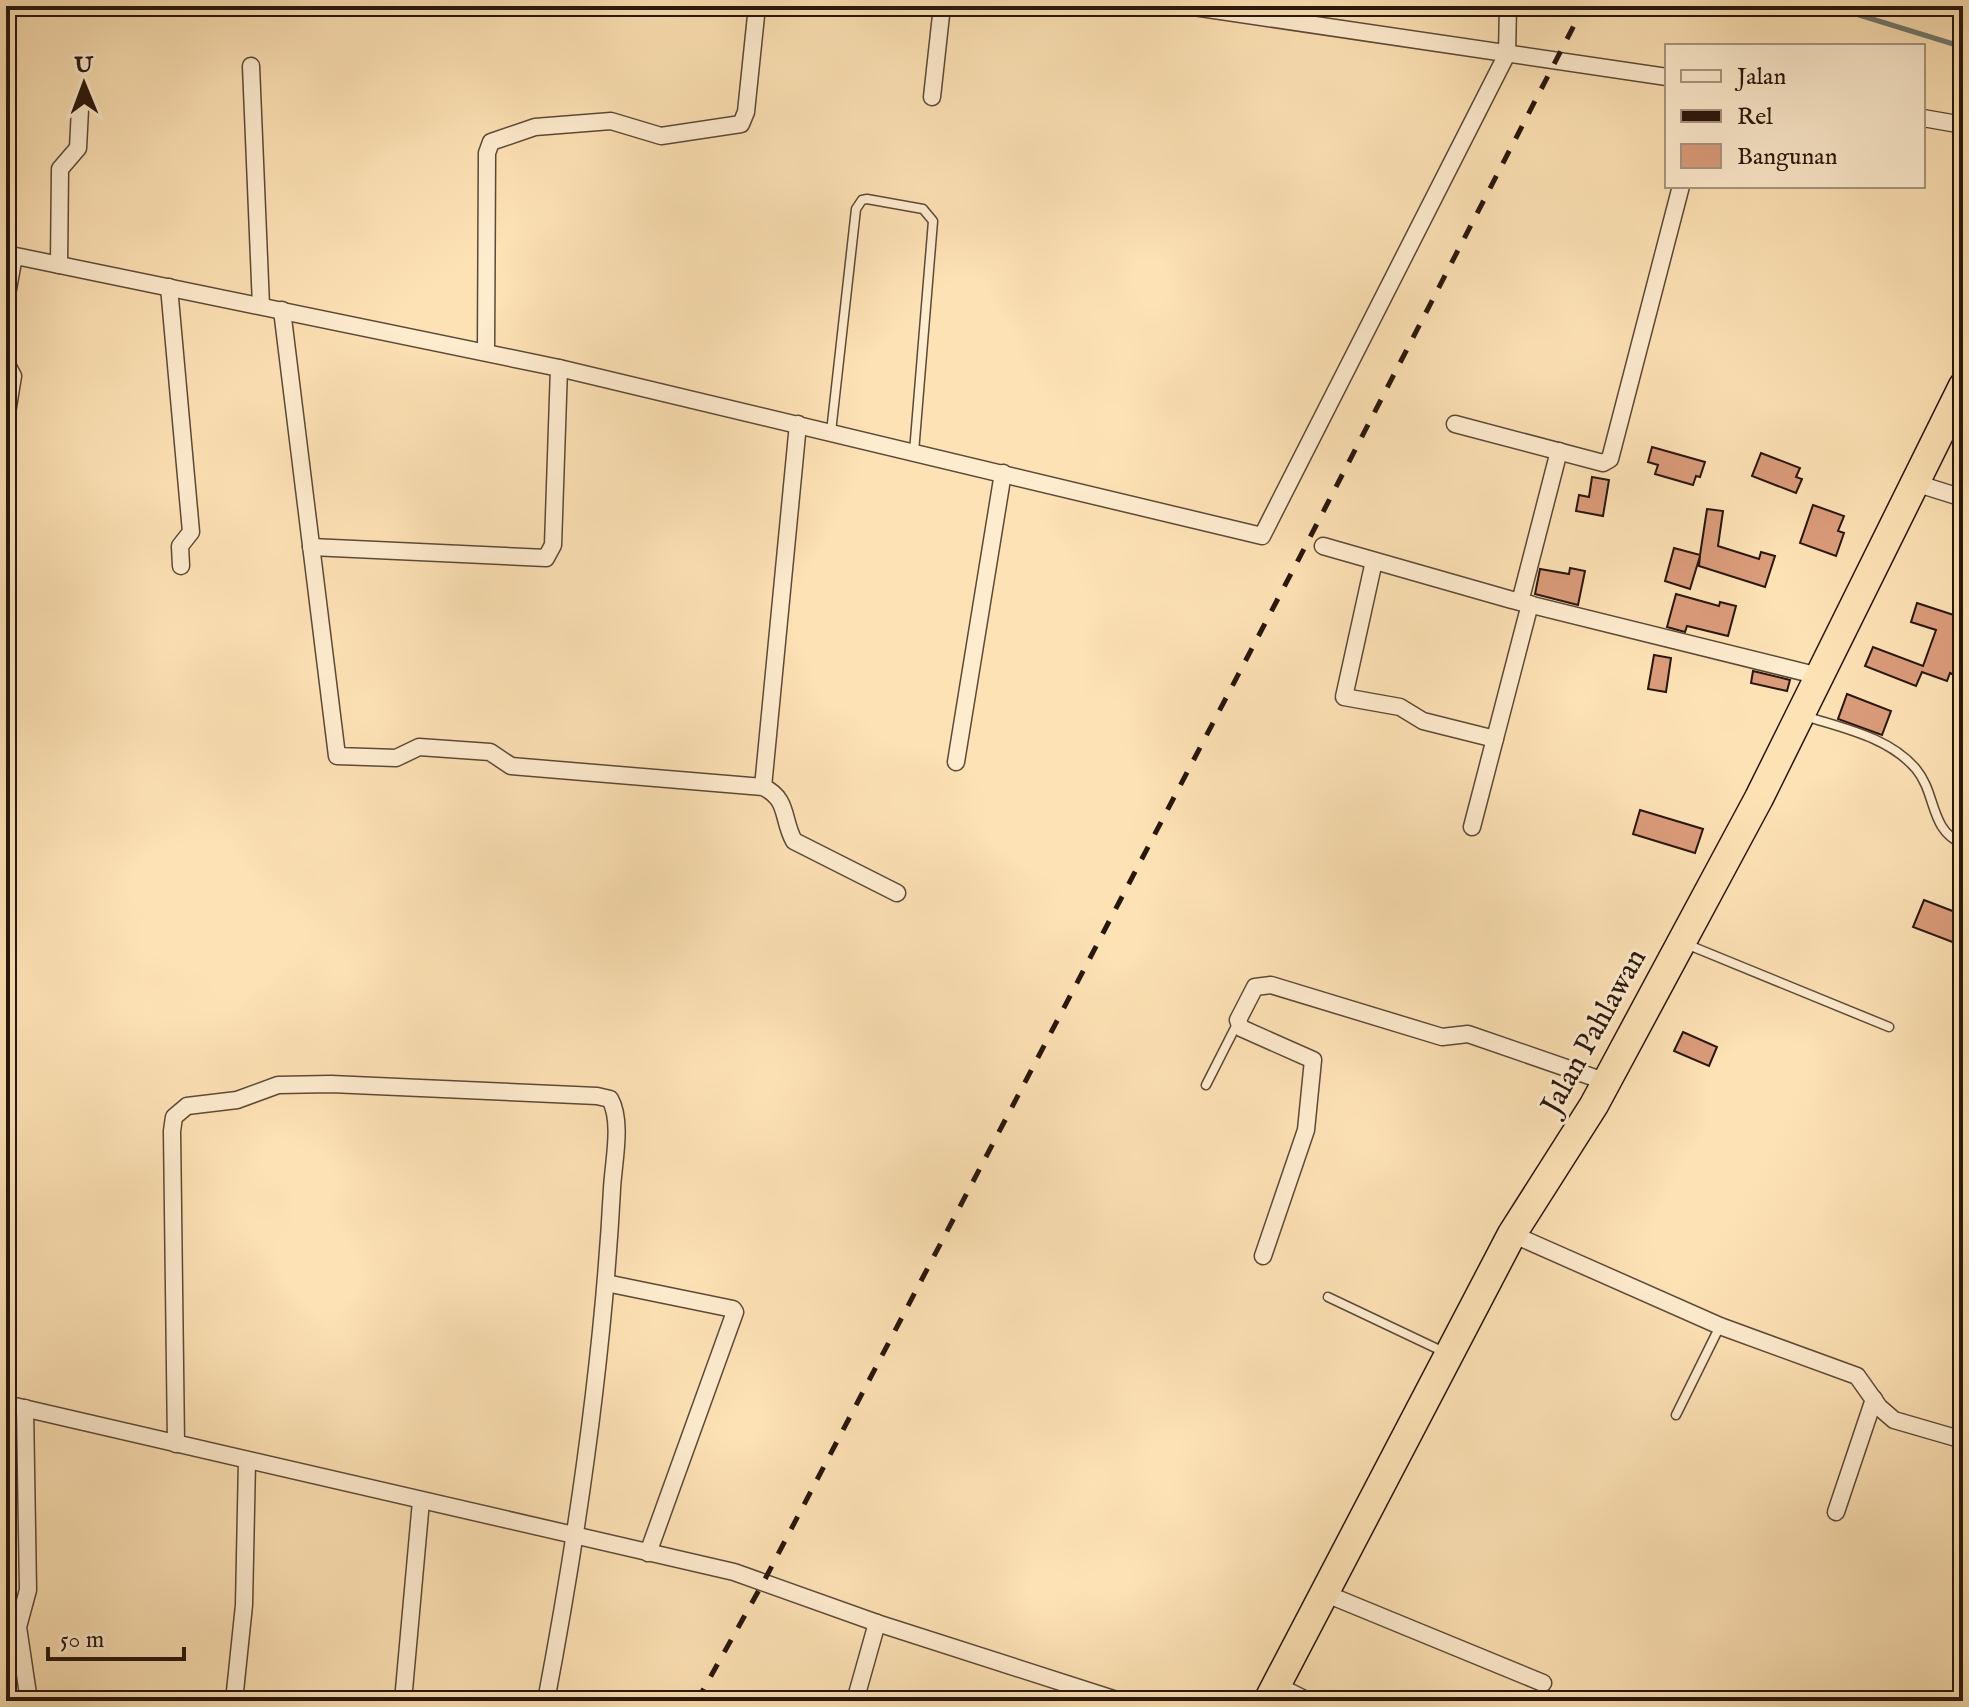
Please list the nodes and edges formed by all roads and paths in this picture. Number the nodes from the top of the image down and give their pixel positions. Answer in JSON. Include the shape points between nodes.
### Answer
{"nodes":[{"id":1,"x":757,"y":6,"type":"edge"},
{"id":2,"x":942,"y":6,"type":"edge"},
{"id":3,"x":1187,"y":6,"type":"edge"},
{"id":4,"x":1508,"y":6,"type":"edge"},
{"id":5,"x":1507,"y":54,"type":"junction"},
{"id":6,"x":251,"y":66,"type":"dead end"},
{"id":7,"x":1665,"y":77,"type":"edge"},
{"id":8,"x":932,"y":97,"type":"dead end"},
{"id":9,"x":80,"y":109,"type":"dead end"},
{"id":10,"x":1925,"y":118,"type":"edge"},
{"id":11,"x":1963,"y":125,"type":"edge"},
{"id":12,"x":1680,"y":188,"type":"edge"},
{"id":13,"x":10,"y":255,"type":"edge"},
{"id":14,"x":59,"y":265,"type":"junction"},
{"id":15,"x":169,"y":287,"type":"junction"},
{"id":16,"x":6,"y":300,"type":"edge"},
{"id":17,"x":261,"y":306,"type":"junction"},
{"id":18,"x":282,"y":310,"type":"junction"},
{"id":19,"x":486,"y":352,"type":"junction"},
{"id":20,"x":6,"y":363,"type":"edge"},
{"id":21,"x":559,"y":368,"type":"junction"},
{"id":22,"x":1963,"y":386,"type":"edge"},
{"id":23,"x":6,"y":419,"type":"edge"},
{"id":24,"x":798,"y":424,"type":"junction"},
{"id":25,"x":1455,"y":424,"type":"dead end"},
{"id":26,"x":831,"y":432,"type":"junction"},
{"id":27,"x":1559,"y":451,"type":"junction"},
{"id":28,"x":914,"y":452,"type":"junction"},
{"id":29,"x":1003,"y":473,"type":"junction"},
{"id":30,"x":1915,"y":483,"type":"junction"},
{"id":31,"x":1963,"y":498,"type":"edge"},
{"id":32,"x":1323,"y":546,"type":"dead end"},
{"id":33,"x":311,"y":547,"type":"junction"},
{"id":34,"x":1374,"y":561,"type":"junction"},
{"id":35,"x":181,"y":566,"type":"dead end"},
{"id":36,"x":1525,"y":603,"type":"junction"},
{"id":37,"x":1819,"y":676,"type":"junction"},
{"id":38,"x":1801,"y":714,"type":"junction"},
{"id":39,"x":1495,"y":739,"type":"junction"},
{"id":40,"x":956,"y":762,"type":"dead end"},
{"id":41,"x":763,"y":787,"type":"junction"},
{"id":42,"x":1472,"y":827,"type":"dead end"},
{"id":43,"x":1963,"y":844,"type":"edge"},
{"id":44,"x":897,"y":893,"type":"dead end"},
{"id":45,"x":1682,"y":942,"type":"junction"},
{"id":46,"x":1237,"y":1023,"type":"junction"},
{"id":47,"x":1889,"y":1027,"type":"dead end"},
{"id":48,"x":1607,"y":1082,"type":"junction"},
{"id":49,"x":1206,"y":1085,"type":"dead end"},
{"id":50,"x":1512,"y":1234,"type":"junction"},
{"id":51,"x":1263,"y":1256,"type":"dead end"},
{"id":52,"x":606,"y":1283,"type":"junction"},
{"id":53,"x":1328,"y":1297,"type":"dead end"},
{"id":54,"x":1720,"y":1326,"type":"junction"},
{"id":55,"x":1449,"y":1354,"type":"junction"},
{"id":56,"x":1874,"y":1399,"type":"junction"},
{"id":57,"x":6,"y":1404,"type":"edge"},
{"id":58,"x":25,"y":1408,"type":"junction"},
{"id":59,"x":1676,"y":1415,"type":"dead end"},
{"id":60,"x":1963,"y":1440,"type":"edge"},
{"id":61,"x":176,"y":1444,"type":"junction"},
{"id":62,"x":247,"y":1461,"type":"junction"},
{"id":63,"x":421,"y":1501,"type":"junction"},
{"id":64,"x":1836,"y":1512,"type":"dead end"},
{"id":65,"x":577,"y":1538,"type":"junction"},
{"id":66,"x":648,"y":1553,"type":"junction"},
{"id":67,"x":1324,"y":1593,"type":"junction"},
{"id":68,"x":877,"y":1623,"type":"junction"},
{"id":69,"x":1543,"y":1683,"type":"dead end"},
{"id":70,"x":1272,"y":1693,"type":"edge"},
{"id":71,"x":29,"y":1701,"type":"edge"},
{"id":72,"x":234,"y":1701,"type":"edge"},
{"id":73,"x":403,"y":1701,"type":"edge"},
{"id":74,"x":546,"y":1701,"type":"edge"},
{"id":75,"x":855,"y":1701,"type":"edge"},
{"id":76,"x":1120,"y":1701,"type":"edge"},
{"id":77,"x":1308,"y":1701,"type":"edge"}],
"edges":[{"from":1,"to":19,"type":"street","via":[[741,124],[661,136],[611,121],[535,127],[491,142]]},
{"from":2,"to":8,"type":"street"},
{"from":3,"to":5,"type":"street"},
{"from":4,"to":5,"type":"street"},
{"from":5,"to":7,"type":"street"},
{"from":5,"to":29,"type":"street","via":[[1262,536]]},
{"from":6,"to":17,"type":"street"},
{"from":9,"to":14,"type":"street","via":[[78,148],[60,169]]},
{"from":10,"to":11,"type":"street"},
{"from":12,"to":27,"type":"street","via":[[1610,459],[1603,463]]},
{"from":13,"to":14,"type":"street"},
{"from":13,"to":16,"type":"street"},
{"from":14,"to":15,"type":"street"},
{"from":15,"to":17,"type":"street"},
{"from":15,"to":35,"type":"street","via":[[191,532],[180,546]]},
{"from":17,"to":18,"type":"street"},
{"from":18,"to":19,"type":"street"},
{"from":18,"to":33,"type":"street"},
{"from":19,"to":21,"type":"street"},
{"from":20,"to":23,"type":"street","via":[[13,376]]},
{"from":21,"to":24,"type":"street"},
{"from":21,"to":33,"type":"street","via":[[553,545],[546,558]]},
{"from":22,"to":30,"type":"highway","name":"Jalan Pahlawan"},
{"from":24,"to":26,"type":"street"},
{"from":24,"to":41,"type":"street"},
{"from":25,"to":27,"type":"street"},
{"from":26,"to":28,"type":"street"},
{"from":26,"to":28,"type":"lane","via":[[856,209],[867,199],[923,209],[933,221]]},
{"from":27,"to":36,"type":"street"},
{"from":28,"to":29,"type":"street"},
{"from":29,"to":40,"type":"street"},
{"from":30,"to":31,"type":"street"},
{"from":30,"to":37,"type":"highway","name":"Jalan Pahlawan"},
{"from":32,"to":34,"type":"street"},
{"from":33,"to":41,"type":"street","via":[[337,756],[396,758],[419,747],[490,752],[511,766]]},
{"from":34,"to":36,"type":"street"},
{"from":34,"to":39,"type":"street","via":[[1344,697],[1400,707],[1423,721]]},
{"from":36,"to":37,"type":"street"},
{"from":36,"to":39,"type":"street"},
{"from":37,"to":38,"type":"highway","name":"Jalan Pahlawan"},
{"from":38,"to":43,"type":"lane","via":[[1877,740],[1913,766],[1927,785],[1935,817],[1948,838]]},
{"from":38,"to":45,"type":"highway","name":"Jalan Pahlawan"},
{"from":39,"to":42,"type":"street"},
{"from":41,"to":44,"type":"street","via":[[785,808],[794,841]]},
{"from":45,"to":47,"type":"lane"},
{"from":45,"to":48,"type":"highway","name":"Jalan Pahlawan"},
{"from":46,"to":48,"type":"street","via":[[1255,987],[1271,985],[1442,1037],[1468,1034]]},
{"from":46,"to":49,"type":"lane"},
{"from":46,"to":51,"type":"street","via":[[1313,1060],[1306,1130]]},
{"from":48,"to":50,"type":"highway","name":"Jalan Pahlawan"},
{"from":50,"to":54,"type":"street"},
{"from":50,"to":55,"type":"highway","name":"Jalan Pahlawan"},
{"from":52,"to":61,"type":"street","via":[[615,1132],[613,1105],[606,1097],[278,1085],[237,1100],[187,1106],[174,1117],[172,1131]]},
{"from":52,"to":65,"type":"street"},
{"from":52,"to":66,"type":"street","via":[[735,1312]]},
{"from":53,"to":55,"type":"lane"},
{"from":54,"to":56,"type":"street","via":[[1857,1376]]},
{"from":54,"to":59,"type":"lane"},
{"from":55,"to":67,"type":"highway","name":"Jalan Pahlawan"},
{"from":56,"to":60,"type":"street","via":[[1894,1420]]},
{"from":56,"to":64,"type":"street"},
{"from":57,"to":58,"type":"street"},
{"from":58,"to":61,"type":"street"},
{"from":58,"to":71,"type":"street","via":[[28,1590],[18,1627]]},
{"from":61,"to":62,"type":"street"},
{"from":62,"to":63,"type":"street"},
{"from":62,"to":72,"type":"street","via":[[244,1605]]},
{"from":63,"to":65,"type":"street"},
{"from":63,"to":73,"type":"street"},
{"from":65,"to":66,"type":"street"},
{"from":65,"to":74,"type":"street"},
{"from":66,"to":68,"type":"street","via":[[764,1581]]},
{"from":67,"to":69,"type":"street"},
{"from":67,"to":70,"type":"highway","name":"Jalan Pahlawan"},
{"from":68,"to":75,"type":"street"},
{"from":68,"to":76,"type":"street"},
{"from":70,"to":77,"type":"street"}]}
